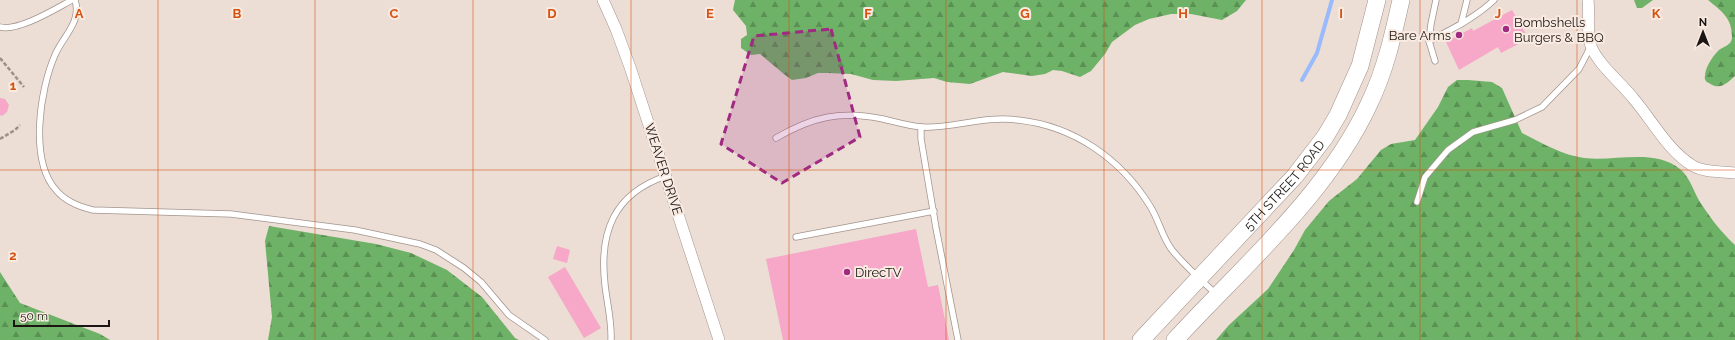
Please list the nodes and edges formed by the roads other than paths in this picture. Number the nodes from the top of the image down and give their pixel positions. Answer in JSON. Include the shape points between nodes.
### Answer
{"nodes":[{"id":1,"x":72,"y":0,"type":"edge"},
{"id":2,"x":75,"y":0,"type":"edge"},
{"id":3,"x":603,"y":0,"type":"edge"},
{"id":4,"x":1377,"y":0,"type":"edge"},
{"id":5,"x":1401,"y":0,"type":"edge"},
{"id":6,"x":1436,"y":0,"type":"edge"},
{"id":7,"x":1467,"y":0,"type":"edge"},
{"id":8,"x":1494,"y":0,"type":"edge"},
{"id":9,"x":1588,"y":0,"type":"edge"},
{"id":10,"x":1461,"y":24,"type":"junction"},
{"id":11,"x":0,"y":27,"type":"edge"},
{"id":12,"x":1430,"y":41,"type":"junction"},
{"id":13,"x":1591,"y":46,"type":"junction"},
{"id":14,"x":1435,"y":61,"type":"dead end"},
{"id":15,"x":921,"y":127,"type":"junction"},
{"id":16,"x":776,"y":138,"type":"dead end"},
{"id":17,"x":1735,"y":173,"type":"edge"},
{"id":18,"x":667,"y":176,"type":"junction"},
{"id":19,"x":1417,"y":202,"type":"dead end"},
{"id":20,"x":934,"y":211,"type":"junction"},
{"id":21,"x":796,"y":237,"type":"dead end"},
{"id":22,"x":1199,"y":278,"type":"junction"},
{"id":23,"x":1217,"y":295,"type":"junction"},
{"id":24,"x":545,"y":340,"type":"edge"},
{"id":25,"x":610,"y":340,"type":"edge"},
{"id":26,"x":719,"y":340,"type":"edge"},
{"id":27,"x":958,"y":340,"type":"edge"},
{"id":28,"x":1141,"y":340,"type":"edge"},
{"id":29,"x":1175,"y":340,"type":"edge"}],
"edges":[{"from":1,"to":11,"type":"lane","via":[[14,28]]},
{"from":2,"to":24,"type":"lane","via":[[76,20],[61,43],[50,68],[40,121],[43,168],[64,198],[93,210],[231,214],[355,230],[420,244],[436,250],[464,268],[481,282],[509,315]]},
{"from":3,"to":18,"type":"street","name":"WEAVER DRIVE","via":[[628,60]]},
{"from":4,"to":22,"type":"main road","name":"5TH STREET ROAD","via":[[1360,66],[1325,137],[1295,176]]},
{"from":5,"to":23,"type":"main road","name":"5TH STREET ROAD","via":[[1378,84],[1346,146],[1298,209]]},
{"from":6,"to":12,"type":"lane"},
{"from":7,"to":10,"type":"lane"},
{"from":8,"to":10,"type":"lane"},
{"from":9,"to":13,"type":"street"},
{"from":10,"to":12,"type":"lane"},
{"from":12,"to":14,"type":"lane"},
{"from":13,"to":17,"type":"street","via":[[1642,108],[1660,135],[1682,157],[1704,170]]},
{"from":13,"to":19,"type":"lane","via":[[1579,69],[1542,107],[1515,120],[1473,132],[1448,150],[1425,177]]},
{"from":15,"to":16,"type":"lane","via":[[864,116],[835,115],[808,122]]},
{"from":15,"to":20,"type":"lane"},
{"from":15,"to":22,"type":"lane","via":[[978,120],[1016,119],[1053,127],[1087,142],[1129,178],[1150,206],[1172,249]]},
{"from":18,"to":25,"type":"lane","via":[[647,184],[632,195],[619,208],[608,228],[603,257],[611,326]]},
{"from":18,"to":26,"type":"street","name":"WEAVER DRIVE"},
{"from":20,"to":21,"type":"lane"},
{"from":20,"to":27,"type":"lane"},
{"from":22,"to":23,"type":"lane"},
{"from":22,"to":28,"type":"main road","name":"5TH STREET ROAD"},
{"from":23,"to":29,"type":"main road","name":"5TH STREET ROAD"}]}
